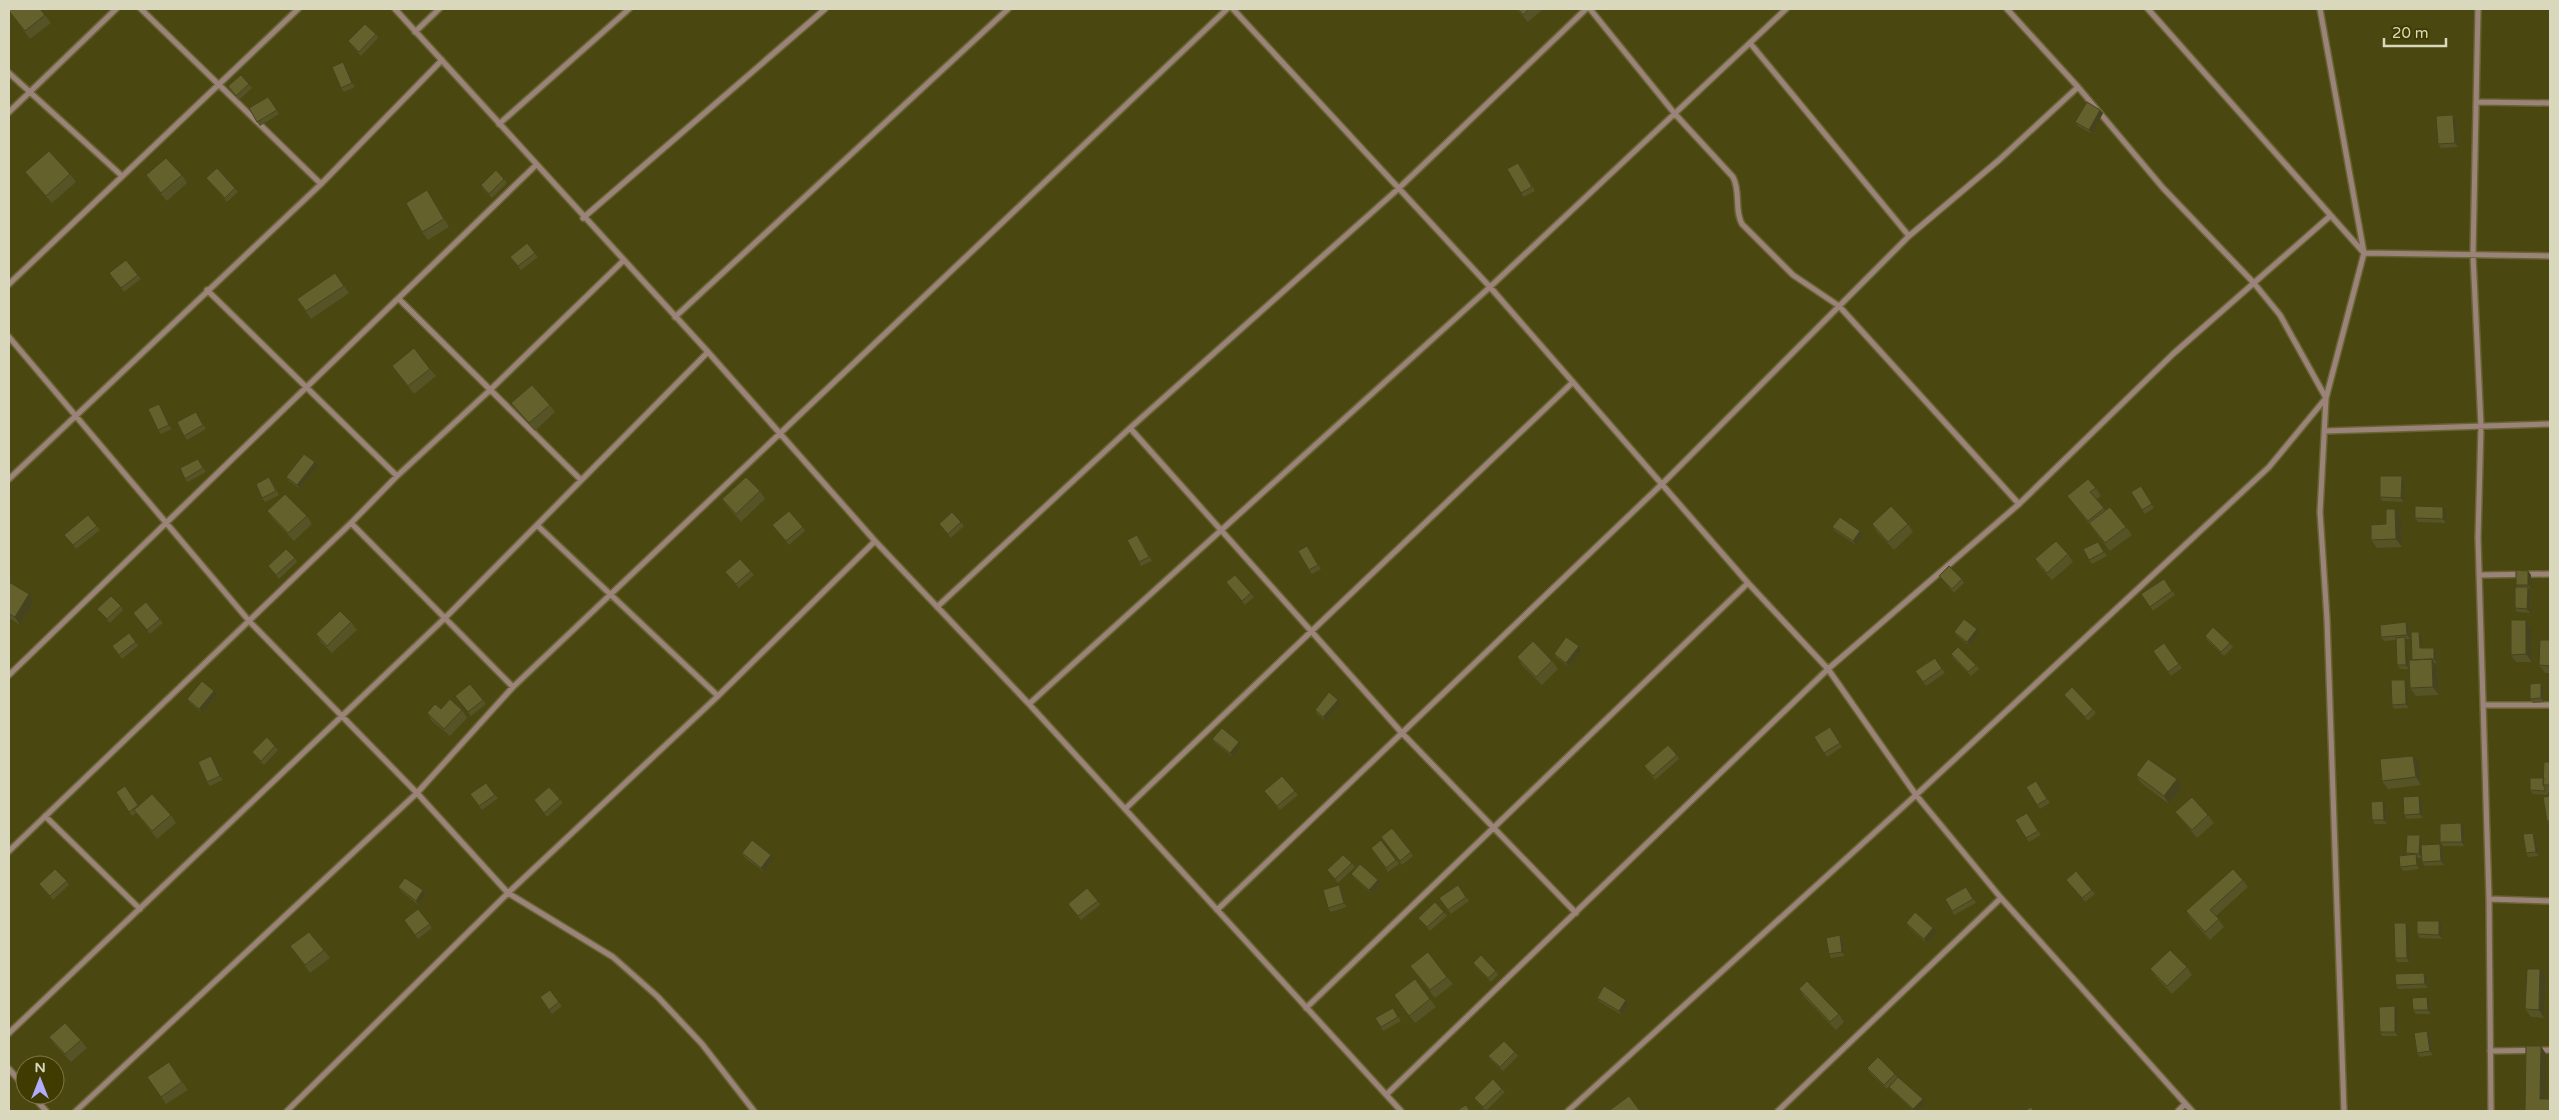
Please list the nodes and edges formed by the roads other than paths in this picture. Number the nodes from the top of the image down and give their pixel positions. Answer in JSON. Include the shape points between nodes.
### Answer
{"nodes":[{"id":1,"x":116,"y":9,"type":"edge"},
{"id":2,"x":141,"y":9,"type":"edge"},
{"id":3,"x":298,"y":9,"type":"edge"},
{"id":4,"x":395,"y":9,"type":"edge"},
{"id":5,"x":439,"y":9,"type":"edge"},
{"id":6,"x":629,"y":9,"type":"edge"},
{"id":7,"x":825,"y":9,"type":"edge"},
{"id":8,"x":1008,"y":9,"type":"edge"},
{"id":9,"x":1227,"y":9,"type":"edge"},
{"id":10,"x":1233,"y":9,"type":"edge"},
{"id":11,"x":1586,"y":9,"type":"edge"},
{"id":12,"x":1590,"y":9,"type":"edge"},
{"id":13,"x":1786,"y":9,"type":"edge"},
{"id":14,"x":2007,"y":9,"type":"edge"},
{"id":15,"x":2148,"y":9,"type":"edge"},
{"id":16,"x":2320,"y":9,"type":"edge"},
{"id":17,"x":2478,"y":9,"type":"edge"},
{"id":18,"x":415,"y":32,"type":"junction"},
{"id":19,"x":1750,"y":43,"type":"junction"},
{"id":20,"x":442,"y":60,"type":"junction"},
{"id":21,"x":9,"y":73,"type":"edge"},
{"id":22,"x":219,"y":84,"type":"junction"},
{"id":23,"x":2078,"y":87,"type":"junction"},
{"id":24,"x":29,"y":92,"type":"junction"},
{"id":25,"x":2477,"y":102,"type":"junction"},
{"id":26,"x":2550,"y":103,"type":"edge"},
{"id":27,"x":9,"y":112,"type":"edge"},
{"id":28,"x":1675,"y":114,"type":"junction"},
{"id":29,"x":499,"y":124,"type":"junction"},
{"id":30,"x":536,"y":165,"type":"junction"},
{"id":31,"x":122,"y":176,"type":"junction"},
{"id":32,"x":321,"y":184,"type":"junction"},
{"id":33,"x":1398,"y":189,"type":"junction"},
{"id":34,"x":2329,"y":217,"type":"junction"},
{"id":35,"x":584,"y":218,"type":"junction"},
{"id":36,"x":1909,"y":236,"type":"junction"},
{"id":37,"x":2364,"y":253,"type":"junction"},
{"id":38,"x":2473,"y":255,"type":"junction"},
{"id":39,"x":2550,"y":256,"type":"edge"},
{"id":40,"x":623,"y":261,"type":"junction"},
{"id":41,"x":2253,"y":282,"type":"junction"},
{"id":42,"x":9,"y":284,"type":"edge"},
{"id":43,"x":1490,"y":287,"type":"junction"},
{"id":44,"x":207,"y":290,"type":"junction"},
{"id":45,"x":399,"y":299,"type":"junction"},
{"id":46,"x":1839,"y":306,"type":"junction"},
{"id":47,"x":675,"y":317,"type":"junction"},
{"id":48,"x":9,"y":337,"type":"edge"},
{"id":49,"x":708,"y":352,"type":"junction"},
{"id":50,"x":1573,"y":382,"type":"junction"},
{"id":51,"x":307,"y":385,"type":"junction"},
{"id":52,"x":490,"y":391,"type":"junction"},
{"id":53,"x":2326,"y":398,"type":"junction"},
{"id":54,"x":76,"y":415,"type":"junction"},
{"id":55,"x":2550,"y":424,"type":"edge"},
{"id":56,"x":2480,"y":426,"type":"junction"},
{"id":57,"x":1130,"y":428,"type":"junction"},
{"id":58,"x":2325,"y":430,"type":"junction"},
{"id":59,"x":780,"y":434,"type":"junction"},
{"id":60,"x":396,"y":476,"type":"junction"},
{"id":61,"x":9,"y":479,"type":"edge"},
{"id":62,"x":581,"y":480,"type":"junction"},
{"id":63,"x":1663,"y":483,"type":"junction"},
{"id":64,"x":2019,"y":504,"type":"junction"},
{"id":65,"x":351,"y":523,"type":"junction"},
{"id":66,"x":166,"y":524,"type":"junction"},
{"id":67,"x":538,"y":526,"type":"junction"},
{"id":68,"x":1222,"y":530,"type":"junction"},
{"id":69,"x":875,"y":541,"type":"junction"},
{"id":70,"x":2480,"y":574,"type":"junction"},
{"id":71,"x":2550,"y":574,"type":"edge"},
{"id":72,"x":1748,"y":583,"type":"junction"},
{"id":73,"x":612,"y":596,"type":"junction"},
{"id":74,"x":937,"y":607,"type":"junction"},
{"id":75,"x":446,"y":618,"type":"junction"},
{"id":76,"x":250,"y":622,"type":"junction"},
{"id":77,"x":1312,"y":631,"type":"junction"},
{"id":78,"x":1828,"y":669,"type":"junction"},
{"id":79,"x":9,"y":674,"type":"edge"},
{"id":80,"x":513,"y":687,"type":"junction"},
{"id":81,"x":718,"y":696,"type":"junction"},
{"id":82,"x":1029,"y":704,"type":"junction"},
{"id":83,"x":2483,"y":705,"type":"junction"},
{"id":84,"x":2550,"y":705,"type":"edge"},
{"id":85,"x":343,"y":716,"type":"junction"},
{"id":86,"x":1402,"y":733,"type":"junction"},
{"id":87,"x":417,"y":793,"type":"junction"},
{"id":88,"x":1916,"y":795,"type":"junction"},
{"id":89,"x":1125,"y":809,"type":"junction"},
{"id":90,"x":46,"y":816,"type":"junction"},
{"id":91,"x":1492,"y":828,"type":"junction"},
{"id":92,"x":9,"y":851,"type":"edge"},
{"id":93,"x":508,"y":893,"type":"junction"},
{"id":94,"x":2001,"y":898,"type":"junction"},
{"id":95,"x":2489,"y":899,"type":"junction"},
{"id":96,"x":2550,"y":901,"type":"edge"},
{"id":97,"x":140,"y":909,"type":"junction"},
{"id":98,"x":1217,"y":910,"type":"junction"},
{"id":99,"x":1576,"y":913,"type":"junction"},
{"id":100,"x":1306,"y":1008,"type":"junction"},
{"id":101,"x":9,"y":1033,"type":"edge"},
{"id":102,"x":2550,"y":1050,"type":"edge"},
{"id":103,"x":2490,"y":1051,"type":"junction"},
{"id":104,"x":1387,"y":1094,"type":"junction"},
{"id":105,"x":2185,"y":1104,"type":"junction"},
{"id":106,"x":76,"y":1111,"type":"edge"},
{"id":107,"x":287,"y":1111,"type":"edge"},
{"id":108,"x":754,"y":1111,"type":"edge"},
{"id":109,"x":1401,"y":1111,"type":"edge"},
{"id":110,"x":1568,"y":1111,"type":"edge"},
{"id":111,"x":1778,"y":1111,"type":"edge"},
{"id":112,"x":2178,"y":1111,"type":"edge"},
{"id":113,"x":2192,"y":1111,"type":"edge"},
{"id":114,"x":2344,"y":1111,"type":"edge"},
{"id":115,"x":2491,"y":1111,"type":"edge"}],
"edges":[{"from":1,"to":24,"type":"street"},
{"from":2,"to":22,"type":"street"},
{"from":3,"to":22,"type":"street"},
{"from":4,"to":18,"type":"street"},
{"from":5,"to":18,"type":"street"},
{"from":6,"to":29,"type":"street"},
{"from":7,"to":35,"type":"street"},
{"from":8,"to":47,"type":"street"},
{"from":9,"to":59,"type":"street"},
{"from":10,"to":33,"type":"street"},
{"from":11,"to":33,"type":"street"},
{"from":12,"to":28,"type":"street"},
{"from":13,"to":19,"type":"street"},
{"from":14,"to":23,"type":"street"},
{"from":15,"to":34,"type":"street"},
{"from":16,"to":37,"type":"street"},
{"from":17,"to":25,"type":"street"},
{"from":18,"to":20,"type":"street"},
{"from":19,"to":28,"type":"street"},
{"from":19,"to":36,"type":"street"},
{"from":20,"to":29,"type":"street"},
{"from":20,"to":32,"type":"street"},
{"from":21,"to":24,"type":"street"},
{"from":22,"to":31,"type":"street"},
{"from":22,"to":32,"type":"street"},
{"from":23,"to":36,"type":"street","via":[[1999,160]]},
{"from":23,"to":41,"type":"street","via":[[2163,188]]},
{"from":24,"to":27,"type":"street"},
{"from":24,"to":31,"type":"street"},
{"from":25,"to":26,"type":"street"},
{"from":25,"to":38,"type":"street"},
{"from":28,"to":43,"type":"street"},
{"from":28,"to":46,"type":"street","via":[[1733,177],[1742,224],[1793,275]]},
{"from":29,"to":30,"type":"street"},
{"from":30,"to":35,"type":"street"},
{"from":30,"to":45,"type":"street"},
{"from":31,"to":42,"type":"street"},
{"from":32,"to":44,"type":"street"},
{"from":33,"to":43,"type":"street"},
{"from":33,"to":57,"type":"street"},
{"from":34,"to":37,"type":"street"},
{"from":34,"to":41,"type":"street"},
{"from":35,"to":40,"type":"street"},
{"from":36,"to":46,"type":"street"},
{"from":37,"to":38,"type":"street"},
{"from":37,"to":53,"type":"street"},
{"from":38,"to":39,"type":"street"},
{"from":38,"to":56,"type":"street"},
{"from":40,"to":47,"type":"street"},
{"from":40,"to":52,"type":"street"},
{"from":41,"to":53,"type":"street","via":[[2280,315]]},
{"from":41,"to":64,"type":"street","via":[[2173,354]]},
{"from":43,"to":50,"type":"street"},
{"from":43,"to":68,"type":"street"},
{"from":44,"to":51,"type":"street"},
{"from":44,"to":54,"type":"street"},
{"from":45,"to":51,"type":"street"},
{"from":45,"to":52,"type":"street"},
{"from":46,"to":63,"type":"street"},
{"from":46,"to":64,"type":"street"},
{"from":47,"to":49,"type":"street"},
{"from":48,"to":54,"type":"street"},
{"from":49,"to":59,"type":"street"},
{"from":49,"to":62,"type":"street"},
{"from":50,"to":63,"type":"street"},
{"from":50,"to":77,"type":"street"},
{"from":51,"to":60,"type":"street"},
{"from":51,"to":66,"type":"street"},
{"from":52,"to":60,"type":"street"},
{"from":52,"to":62,"type":"street"},
{"from":53,"to":58,"type":"street"},
{"from":53,"to":88,"type":"street","via":[[2269,467]]},
{"from":54,"to":61,"type":"street"},
{"from":54,"to":66,"type":"street"},
{"from":55,"to":56,"type":"street"},
{"from":56,"to":58,"type":"street"},
{"from":56,"to":70,"type":"street"},
{"from":57,"to":68,"type":"street"},
{"from":57,"to":74,"type":"street"},
{"from":58,"to":114,"type":"street","via":[[2320,512],[2327,618]]},
{"from":59,"to":69,"type":"street"},
{"from":59,"to":73,"type":"street"},
{"from":60,"to":65,"type":"street"},
{"from":62,"to":67,"type":"street"},
{"from":63,"to":72,"type":"street"},
{"from":63,"to":86,"type":"street"},
{"from":64,"to":78,"type":"street"},
{"from":65,"to":75,"type":"street"},
{"from":65,"to":76,"type":"street"},
{"from":66,"to":76,"type":"street"},
{"from":66,"to":79,"type":"street"},
{"from":67,"to":73,"type":"street"},
{"from":67,"to":75,"type":"street"},
{"from":68,"to":77,"type":"street"},
{"from":68,"to":82,"type":"street"},
{"from":69,"to":74,"type":"street"},
{"from":69,"to":81,"type":"street"},
{"from":70,"to":71,"type":"street"},
{"from":70,"to":83,"type":"street"},
{"from":72,"to":78,"type":"street"},
{"from":72,"to":91,"type":"street"},
{"from":73,"to":80,"type":"street"},
{"from":73,"to":81,"type":"street"},
{"from":74,"to":82,"type":"street"},
{"from":75,"to":80,"type":"street"},
{"from":75,"to":85,"type":"street"},
{"from":76,"to":85,"type":"street"},
{"from":76,"to":90,"type":"street"},
{"from":77,"to":86,"type":"street"},
{"from":77,"to":89,"type":"street"},
{"from":78,"to":88,"type":"street"},
{"from":78,"to":99,"type":"street"},
{"from":80,"to":87,"type":"street"},
{"from":81,"to":93,"type":"street"},
{"from":82,"to":89,"type":"street"},
{"from":83,"to":84,"type":"street"},
{"from":83,"to":95,"type":"street"},
{"from":85,"to":87,"type":"street"},
{"from":85,"to":97,"type":"street"},
{"from":86,"to":91,"type":"street"},
{"from":86,"to":98,"type":"street"},
{"from":87,"to":93,"type":"street"},
{"from":87,"to":106,"type":"street"},
{"from":88,"to":94,"type":"street"},
{"from":88,"to":110,"type":"street"},
{"from":89,"to":98,"type":"street"},
{"from":90,"to":92,"type":"street"},
{"from":90,"to":97,"type":"street"},
{"from":91,"to":99,"type":"street"},
{"from":91,"to":100,"type":"street"},
{"from":93,"to":107,"type":"street"},
{"from":93,"to":108,"type":"street","via":[[613,957],[657,996],[702,1044]]},
{"from":94,"to":105,"type":"street"},
{"from":94,"to":111,"type":"street"},
{"from":95,"to":96,"type":"street"},
{"from":95,"to":103,"type":"street"},
{"from":97,"to":101,"type":"street"},
{"from":98,"to":100,"type":"street"},
{"from":99,"to":104,"type":"street"},
{"from":100,"to":104,"type":"street"},
{"from":102,"to":103,"type":"street"},
{"from":103,"to":115,"type":"street"},
{"from":104,"to":109,"type":"street"},
{"from":105,"to":112,"type":"street"},
{"from":105,"to":113,"type":"street"}]}
